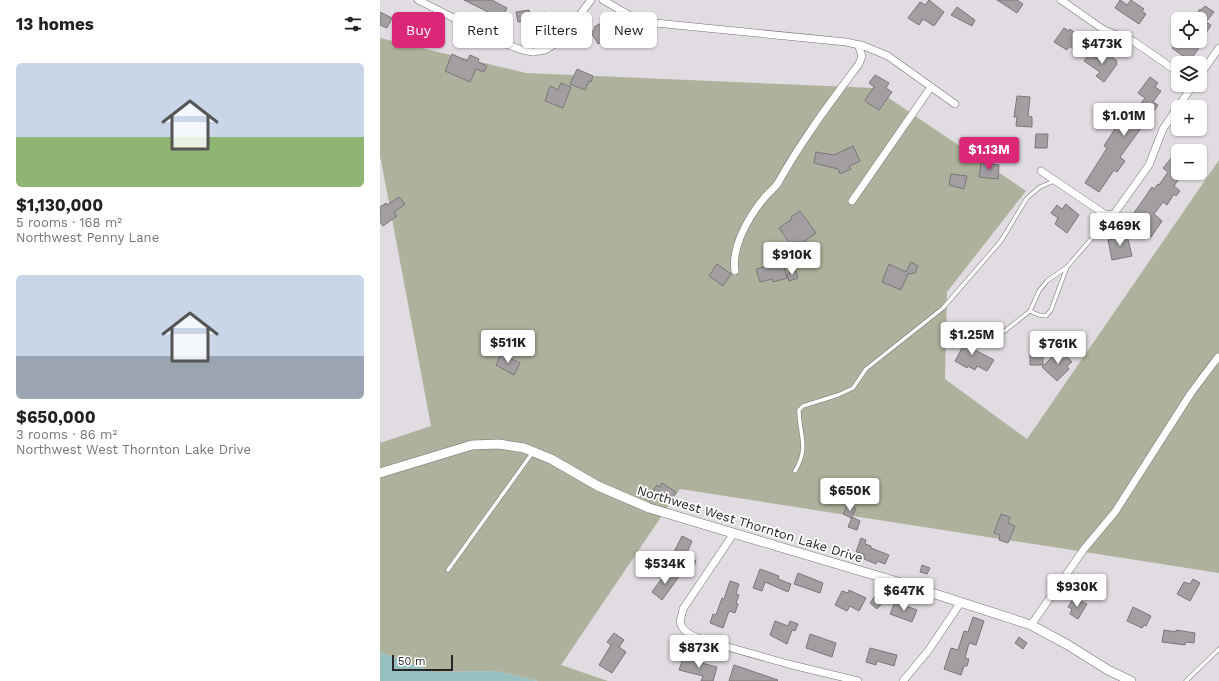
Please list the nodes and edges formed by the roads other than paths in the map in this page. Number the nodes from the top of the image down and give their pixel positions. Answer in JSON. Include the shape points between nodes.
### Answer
{"nodes":[{"id":1,"x":418,"y":0,"type":"edge"},
{"id":2,"x":591,"y":0,"type":"edge"},
{"id":3,"x":603,"y":0,"type":"edge"},
{"id":4,"x":1061,"y":0,"type":"edge"},
{"id":5,"x":858,"y":44,"type":"junction"},
{"id":6,"x":1219,"y":48,"type":"edge"},
{"id":7,"x":1207,"y":65,"type":"edge"},
{"id":8,"x":1171,"y":67,"type":"edge"},
{"id":9,"x":931,"y":87,"type":"junction"},
{"id":10,"x":1188,"y":92,"type":"edge"},
{"id":11,"x":955,"y":104,"type":"dead end"},
{"id":12,"x":1042,"y":171,"type":"dead end"},
{"id":13,"x":1055,"y":180,"type":"junction"},
{"id":14,"x":852,"y":201,"type":"dead end"},
{"id":15,"x":1111,"y":216,"type":"junction"},
{"id":16,"x":1067,"y":267,"type":"junction"},
{"id":17,"x":735,"y":271,"type":"dead end"},
{"id":18,"x":1030,"y":311,"type":"junction"},
{"id":19,"x":994,"y":337,"type":"dead end"},
{"id":20,"x":1218,"y":357,"type":"dead end"},
{"id":21,"x":534,"y":451,"type":"junction"},
{"id":22,"x":795,"y":471,"type":"dead end"},
{"id":23,"x":380,"y":473,"type":"edge"},
{"id":24,"x":734,"y":533,"type":"junction"},
{"id":25,"x":448,"y":570,"type":"dead end"},
{"id":26,"x":961,"y":602,"type":"junction"},
{"id":27,"x":1031,"y":625,"type":"junction"},
{"id":28,"x":1219,"y":649,"type":"edge"},
{"id":29,"x":858,"y":681,"type":"edge"},
{"id":30,"x":903,"y":681,"type":"edge"},
{"id":31,"x":1131,"y":681,"type":"edge"},
{"id":32,"x":1186,"y":681,"type":"edge"}],
"edges":[{"from":1,"to":2,"type":"street","via":[[503,43],[533,52],[545,50],[561,40]]},
{"from":3,"to":5,"type":"street","via":[[629,15],[655,23]]},
{"from":4,"to":8,"type":"street","via":[[1104,30],[1133,41]]},
{"from":5,"to":9,"type":"street","via":[[888,56]]},
{"from":5,"to":17,"type":"street","via":[[862,56],[859,64],[786,166],[777,185],[764,197],[746,227],[736,250]]},
{"from":6,"to":7,"type":"street"},
{"from":9,"to":11,"type":"street"},
{"from":9,"to":14,"type":"street"},
{"from":10,"to":15,"type":"street","via":[[1163,129],[1149,164]]},
{"from":12,"to":13,"type":"street"},
{"from":13,"to":15,"type":"street"},
{"from":13,"to":22,"type":"lane","via":[[1027,198],[1001,241],[943,308],[866,369],[853,388],[803,406],[799,410],[804,450],[802,460]]},
{"from":15,"to":16,"type":"lane"},
{"from":16,"to":18,"type":"lane","via":[[1047,281],[1039,291]]},
{"from":16,"to":18,"type":"lane","via":[[1051,310],[1046,316]]},
{"from":18,"to":19,"type":"lane"},
{"from":20,"to":27,"type":"street","via":[[1191,393],[1116,512],[1084,549]]},
{"from":21,"to":23,"type":"street","name":"Northwest West Thornton Lake Drive","via":[[507,444],[472,445]]},
{"from":21,"to":24,"type":"street","name":"Northwest West Thornton Lake Drive","via":[[627,499]]},
{"from":21,"to":25,"type":"lane"},
{"from":24,"to":26,"type":"street","name":"Northwest West Thornton Lake Drive"},
{"from":24,"to":29,"type":"street","via":[[683,609],[680,622],[684,630],[703,640]]},
{"from":26,"to":27,"type":"street","name":"Northwest West Thornton Lake Drive"},
{"from":26,"to":30,"type":"street","via":[[912,673]]},
{"from":27,"to":31,"type":"street","name":"Northwest West Thornton Lake Drive"},
{"from":28,"to":32,"type":"lane"}]}
